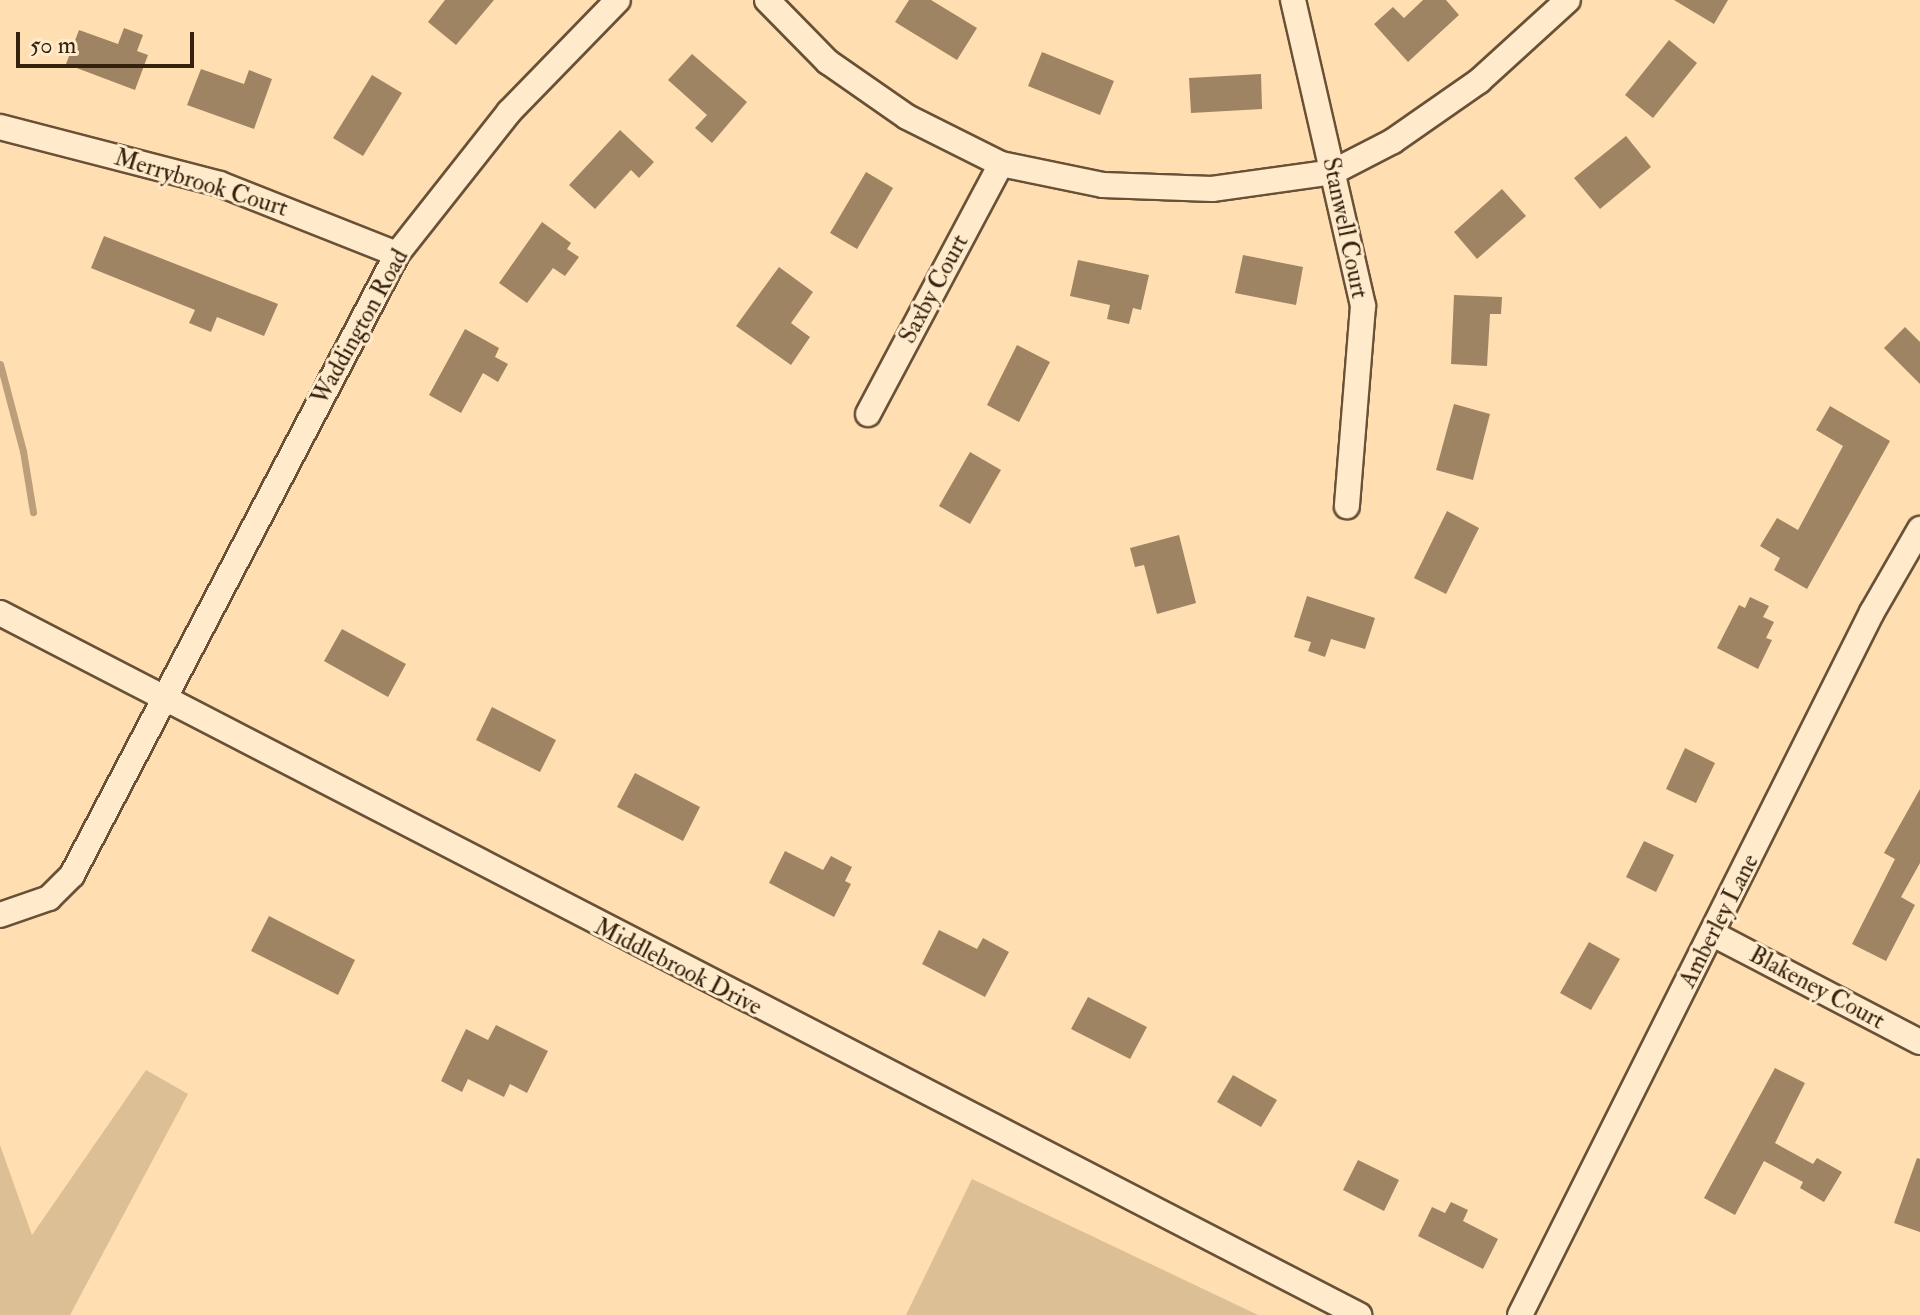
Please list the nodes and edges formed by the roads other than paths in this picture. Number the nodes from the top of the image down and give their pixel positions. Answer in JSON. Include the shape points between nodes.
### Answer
{"nodes":[{"id":1,"x":618,"y":0,"type":"edge"},
{"id":2,"x":767,"y":0,"type":"edge"},
{"id":3,"x":1293,"y":0,"type":"edge"},
{"id":4,"x":1568,"y":0,"type":"edge"},
{"id":5,"x":0,"y":127,"type":"edge"},
{"id":6,"x":1001,"y":164,"type":"junction"},
{"id":7,"x":1333,"y":172,"type":"junction"},
{"id":8,"x":397,"y":254,"type":"junction"},
{"id":9,"x":868,"y":414,"type":"dead end"},
{"id":10,"x":1347,"y":506,"type":"dead end"},
{"id":11,"x":1920,"y":529,"type":"edge"},
{"id":12,"x":0,"y":613,"type":"edge"},
{"id":13,"x":163,"y":698,"type":"junction"},
{"id":14,"x":0,"y":915,"type":"edge"},
{"id":15,"x":1713,"y":934,"type":"junction"},
{"id":16,"x":1920,"y":1042,"type":"edge"},
{"id":17,"x":1359,"y":1315,"type":"edge"},
{"id":18,"x":1520,"y":1315,"type":"edge"}],
"edges":[{"from":1,"to":8,"type":"street","name":"Waddington Road","via":[[509,112]]},
{"from":2,"to":6,"type":"street","via":[[828,62],[873,94]]},
{"from":3,"to":7,"type":"street","name":"Stanwell Court"},
{"from":4,"to":7,"type":"street","via":[[1479,81],[1393,141]]},
{"from":5,"to":8,"type":"street","name":"Merrybrook Court","via":[[220,184]]},
{"from":6,"to":7,"type":"street","via":[[1103,185],[1212,189]]},
{"from":6,"to":9,"type":"street","name":"Saxby Court"},
{"from":7,"to":10,"type":"street","name":"Stanwell Court","via":[[1363,306]]},
{"from":8,"to":13,"type":"street","name":"Waddington Road"},
{"from":11,"to":15,"type":"street","name":"Amberley Lane","via":[[1872,612]]},
{"from":12,"to":13,"type":"street","name":"Middlebrook Drive"},
{"from":13,"to":14,"type":"street","name":"Waddington Road","via":[[72,875],[49,898]]},
{"from":13,"to":17,"type":"street","name":"Middlebrook Drive"},
{"from":15,"to":16,"type":"street","name":"Blakeney Court"},
{"from":15,"to":18,"type":"street","name":"Amberley Lane"}]}
